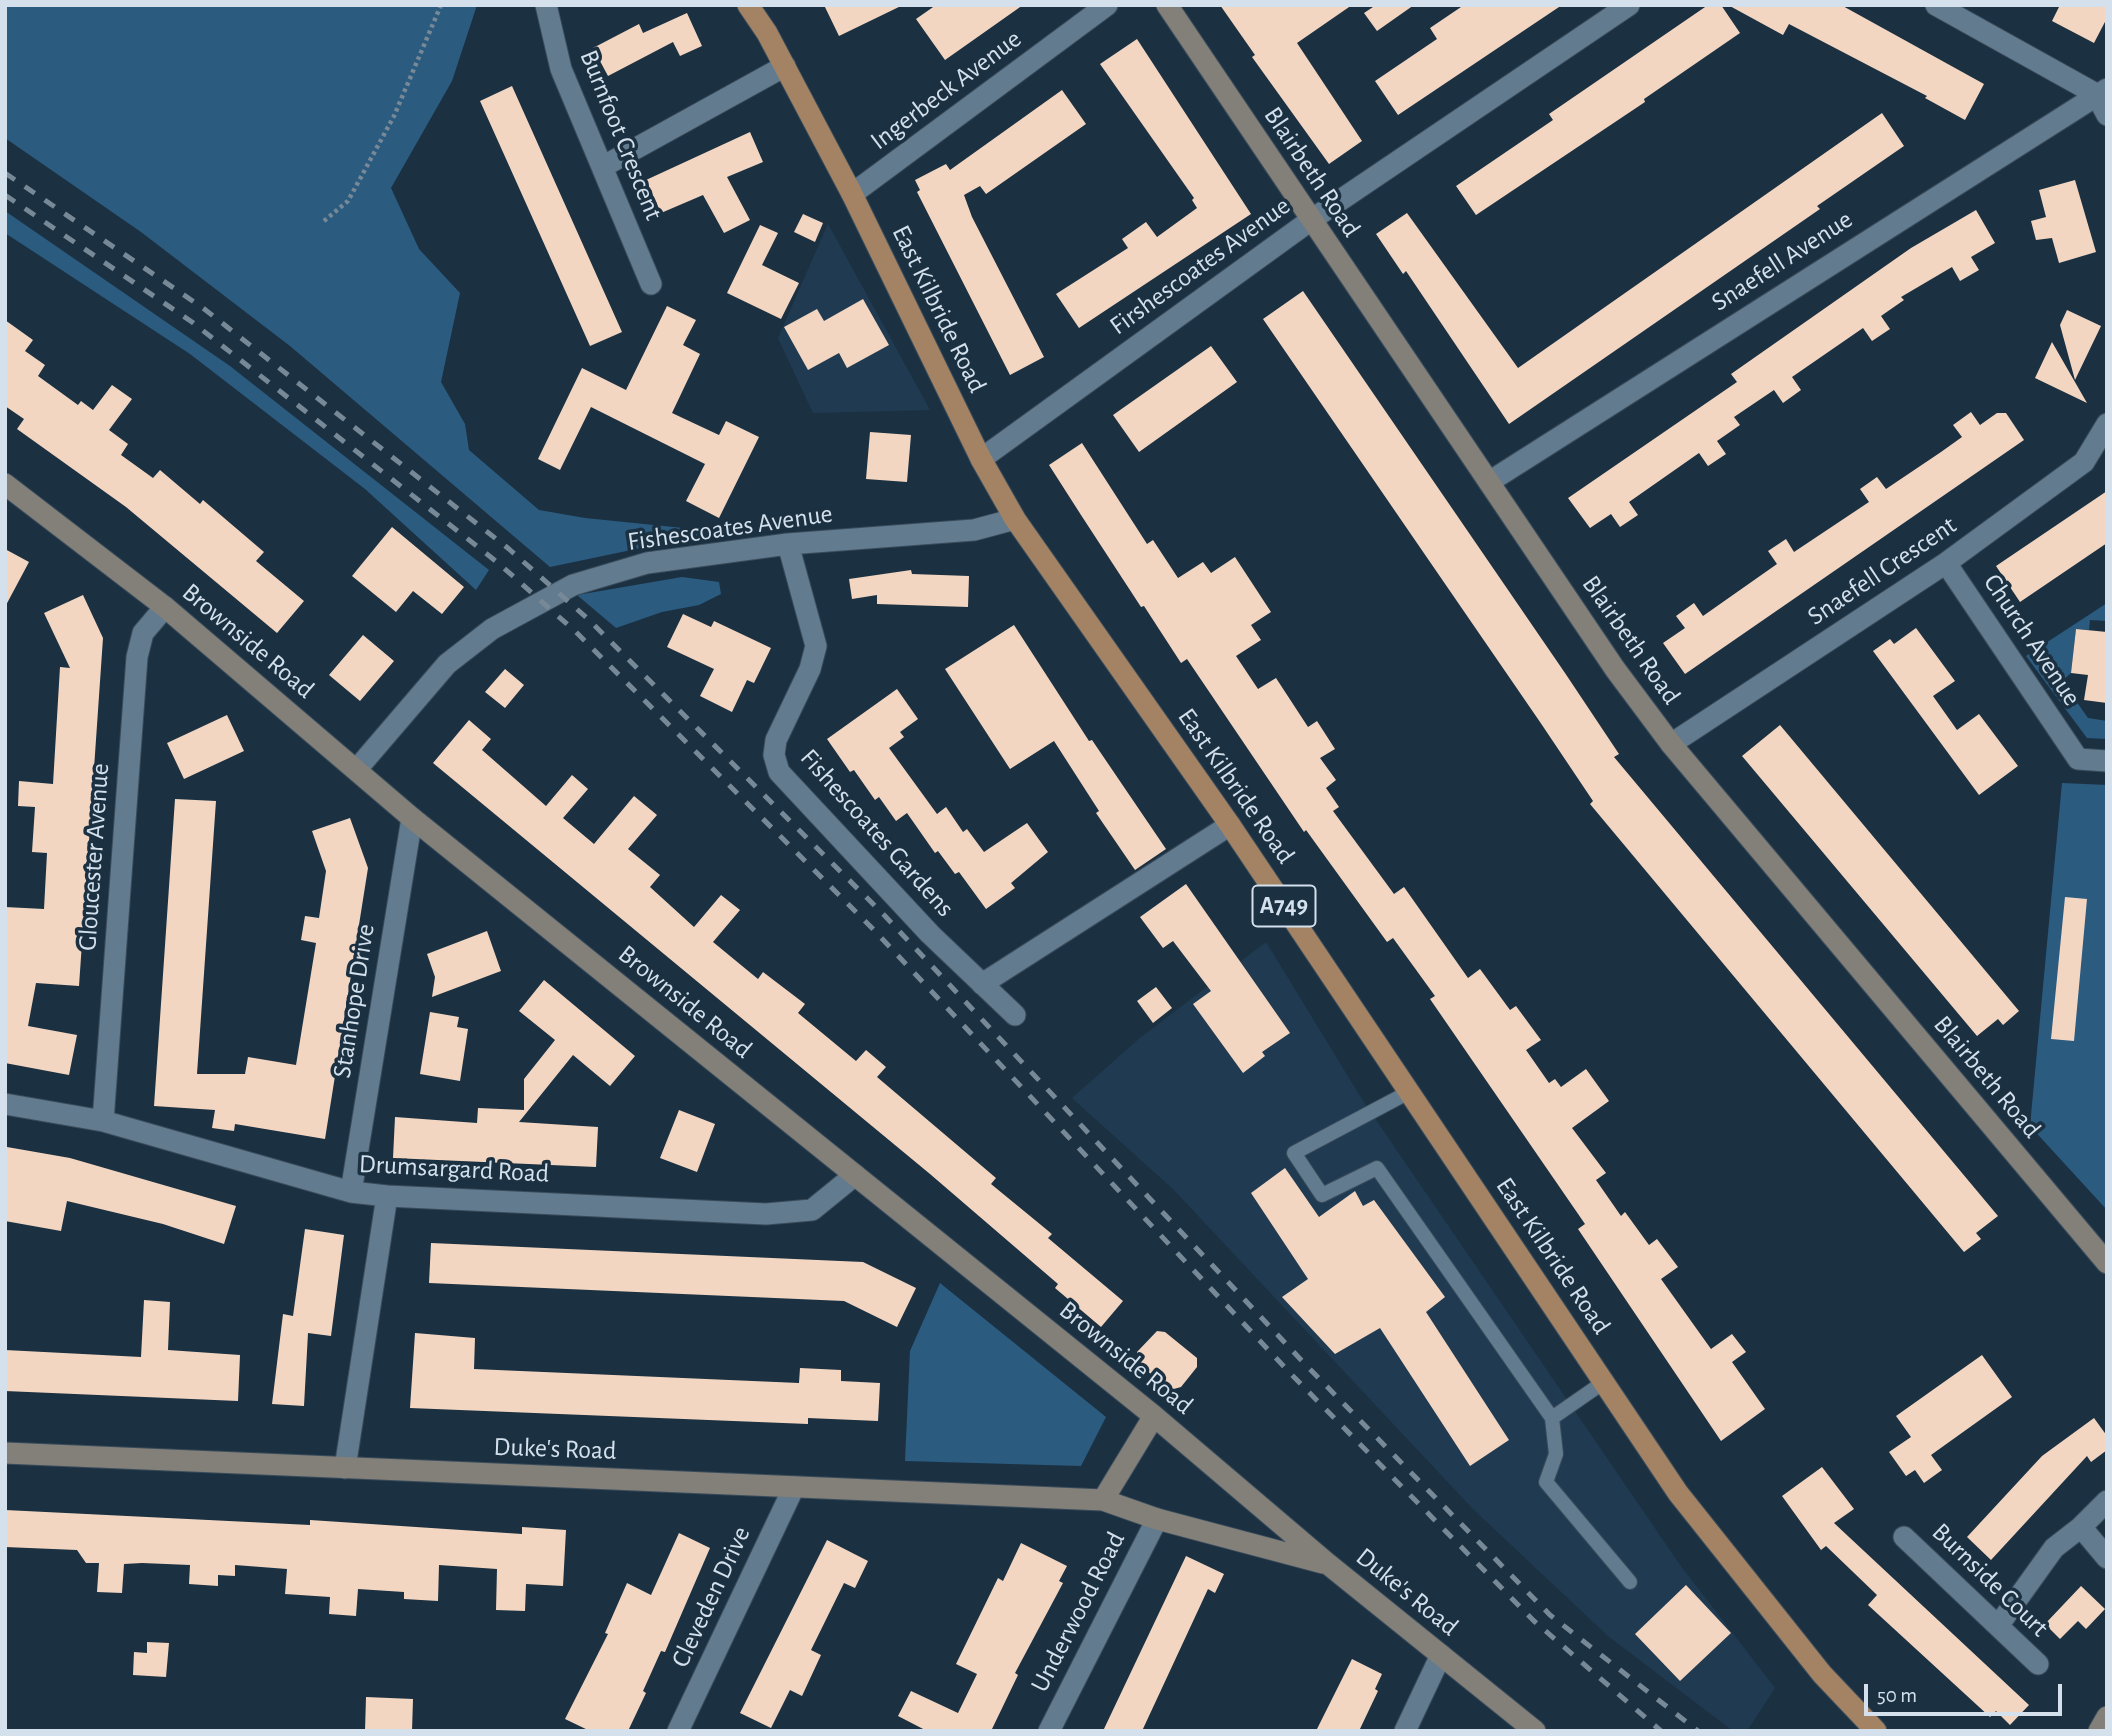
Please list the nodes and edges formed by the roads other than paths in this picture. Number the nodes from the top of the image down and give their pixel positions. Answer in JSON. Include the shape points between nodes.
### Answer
{"nodes":[{"id":1,"x":546,"y":5,"type":"edge"},
{"id":2,"x":748,"y":5,"type":"edge"},
{"id":3,"x":759,"y":5,"type":"edge"},
{"id":4,"x":1107,"y":5,"type":"edge"},
{"id":5,"x":1167,"y":5,"type":"edge"},
{"id":6,"x":1629,"y":5,"type":"edge"},
{"id":7,"x":1936,"y":5,"type":"edge"},
{"id":8,"x":768,"y":33,"type":"junction"},
{"id":9,"x":785,"y":66,"type":"junction"},
{"id":10,"x":2101,"y":91,"type":"edge"},
{"id":11,"x":2107,"y":115,"type":"edge"},
{"id":12,"x":604,"y":166,"type":"junction"},
{"id":13,"x":852,"y":194,"type":"junction"},
{"id":14,"x":1311,"y":220,"type":"junction"},
{"id":15,"x":651,"y":284,"type":"dead end"},
{"id":16,"x":2107,"y":424,"type":"edge"},
{"id":17,"x":981,"y":459,"type":"junction"},
{"id":18,"x":1489,"y":482,"type":"junction"},
{"id":19,"x":5,"y":484,"type":"edge"},
{"id":20,"x":1015,"y":519,"type":"junction"},
{"id":21,"x":788,"y":544,"type":"junction"},
{"id":22,"x":1947,"y":563,"type":"junction"},
{"id":23,"x":165,"y":607,"type":"junction"},
{"id":24,"x":1671,"y":744,"type":"junction"},
{"id":25,"x":2107,"y":761,"type":"edge"},
{"id":26,"x":357,"y":769,"type":"junction"},
{"id":27,"x":412,"y":818,"type":"junction"},
{"id":28,"x":1230,"y":825,"type":"junction"},
{"id":29,"x":982,"y":984,"type":"junction"},
{"id":30,"x":1015,"y":1015,"type":"dead end"},
{"id":31,"x":1409,"y":1092,"type":"junction"},
{"id":32,"x":5,"y":1104,"type":"edge"},
{"id":33,"x":103,"y":1121,"type":"junction"},
{"id":34,"x":855,"y":1175,"type":"junction"},
{"id":35,"x":351,"y":1192,"type":"junction"},
{"id":36,"x":387,"y":1196,"type":"junction"},
{"id":37,"x":2107,"y":1263,"type":"edge"},
{"id":38,"x":1604,"y":1382,"type":"junction"},
{"id":39,"x":1154,"y":1416,"type":"junction"},
{"id":40,"x":1552,"y":1418,"type":"junction"},
{"id":41,"x":5,"y":1453,"type":"edge"},
{"id":42,"x":345,"y":1468,"type":"junction"},
{"id":43,"x":793,"y":1487,"type":"junction"},
{"id":44,"x":1103,"y":1500,"type":"junction"},
{"id":45,"x":2107,"y":1501,"type":"edge"},
{"id":46,"x":1157,"y":1519,"type":"junction"},
{"id":47,"x":2081,"y":1527,"type":"junction"},
{"id":48,"x":1904,"y":1537,"type":"dead end"},
{"id":49,"x":2107,"y":1558,"type":"edge"},
{"id":50,"x":1328,"y":1564,"type":"junction"},
{"id":51,"x":1630,"y":1582,"type":"dead end"},
{"id":52,"x":1998,"y":1626,"type":"junction"},
{"id":53,"x":1441,"y":1655,"type":"junction"},
{"id":54,"x":2038,"y":1664,"type":"dead end"},
{"id":55,"x":2107,"y":1717,"type":"edge"},
{"id":56,"x":678,"y":1731,"type":"edge"},
{"id":57,"x":1049,"y":1731,"type":"edge"},
{"id":58,"x":1405,"y":1731,"type":"edge"},
{"id":59,"x":1535,"y":1731,"type":"edge"},
{"id":60,"x":1876,"y":1731,"type":"edge"},
{"id":61,"x":2099,"y":1731,"type":"edge"}],
"edges":[{"from":1,"to":12,"type":"street","name":"Burnfoot Crescent","via":[[561,69]]},
{"from":2,"to":8,"type":"main road","name":"East Kilbride Road","number":"A749"},
{"from":3,"to":8,"type":"main road","name":"East Kilbride Road","number":"A749"},
{"from":4,"to":13,"type":"street","name":"Ingerbeck Avenue"},
{"from":5,"to":14,"type":"street","name":"Blairbeth Road"},
{"from":6,"to":14,"type":"street","name":"Firshescoates Avenue"},
{"from":7,"to":10,"type":"street"},
{"from":8,"to":9,"type":"main road","name":"East Kilbride Road","number":"A749"},
{"from":9,"to":12,"type":"street"},
{"from":9,"to":13,"type":"main road","name":"East Kilbride Road","number":"A749"},
{"from":10,"to":11,"type":"street"},
{"from":10,"to":18,"type":"street","name":"Snaefell Avenue"},
{"from":12,"to":15,"type":"street","name":"Burnfoot Crescent"},
{"from":13,"to":17,"type":"main road","name":"East Kilbride Road","number":"A749"},
{"from":14,"to":17,"type":"street","name":"Firshescoates Avenue"},
{"from":14,"to":18,"type":"street","name":"Blairbeth Road"},
{"from":16,"to":22,"type":"street","name":"Snaefell Crescent","via":[[2084,462]]},
{"from":17,"to":20,"type":"main road","name":"East Kilbride Road","number":"A749"},
{"from":18,"to":24,"type":"street","name":"Blairbeth Road"},
{"from":19,"to":23,"type":"street","name":"Brownside Road"},
{"from":20,"to":21,"type":"street","name":"Fishescoates Avenue","via":[[974,530]]},
{"from":20,"to":28,"type":"main road","name":"East Kilbride Road","number":"A749"},
{"from":21,"to":26,"type":"street","name":"Fishescoates Avenue","via":[[648,563],[573,585],[492,629],[447,664]]},
{"from":21,"to":29,"type":"street","name":"Fishescoates Gardens","via":[[816,646],[810,670],[776,740],[779,772]]},
{"from":22,"to":24,"type":"street","name":"Snaefell Crescent"},
{"from":22,"to":25,"type":"street","name":"Church Avenue","via":[[2078,759]]},
{"from":23,"to":26,"type":"street","name":"Brownside Road"},
{"from":23,"to":33,"type":"street","name":"Gloucester Avenue","via":[[143,633],[136,657]]},
{"from":24,"to":37,"type":"street","name":"Blairbeth Road"},
{"from":26,"to":27,"type":"street","name":"Brownside Road"},
{"from":27,"to":34,"type":"street","name":"Brownside Road"},
{"from":27,"to":35,"type":"street","name":"Stanhope Drive"},
{"from":28,"to":29,"type":"street"},
{"from":28,"to":31,"type":"main road","name":"East Kilbride Road","number":"A749"},
{"from":29,"to":30,"type":"street","name":"Fishescoates Gardens"},
{"from":31,"to":38,"type":"main road","name":"East Kilbride Road","number":"A749"},
{"from":31,"to":40,"type":"lane","via":[[1294,1153],[1322,1195],[1377,1168]]},
{"from":32,"to":33,"type":"street","name":"Drumsargard Road"},
{"from":33,"to":35,"type":"street","name":"Drumsargard Road"},
{"from":34,"to":36,"type":"street","name":"Drumsargard Road","via":[[812,1210],[766,1214]]},
{"from":34,"to":39,"type":"street","name":"Brownside Road"},
{"from":35,"to":36,"type":"street","name":"Drumsargard Road"},
{"from":36,"to":42,"type":"street"},
{"from":38,"to":40,"type":"lane"},
{"from":38,"to":60,"type":"main road","name":"East Kilbride Road","number":"A749","via":[[1678,1493],[1822,1674]]},
{"from":39,"to":44,"type":"street"},
{"from":39,"to":50,"type":"street","name":"Brownside Road"},
{"from":40,"to":51,"type":"lane","via":[[1556,1454],[1546,1482]]},
{"from":41,"to":42,"type":"street","name":"Duke's Road"},
{"from":42,"to":43,"type":"street","name":"Duke's Road"},
{"from":43,"to":44,"type":"street","name":"Duke's Road"},
{"from":43,"to":56,"type":"street","name":"Cleveden Drive"},
{"from":44,"to":46,"type":"street","name":"Duke's Road"},
{"from":45,"to":47,"type":"street"},
{"from":46,"to":50,"type":"street","name":"Duke's Road"},
{"from":46,"to":57,"type":"street","name":"Underwood Road"},
{"from":47,"to":49,"type":"street"},
{"from":47,"to":52,"type":"street","via":[[2054,1548]]},
{"from":48,"to":52,"type":"street","name":"Burnside Court"},
{"from":50,"to":53,"type":"street","name":"Duke's Road"},
{"from":52,"to":54,"type":"street","name":"Burnside Court"},
{"from":53,"to":58,"type":"street"},
{"from":53,"to":59,"type":"street","name":"Duke's Road"},
{"from":55,"to":61,"type":"street"}]}
